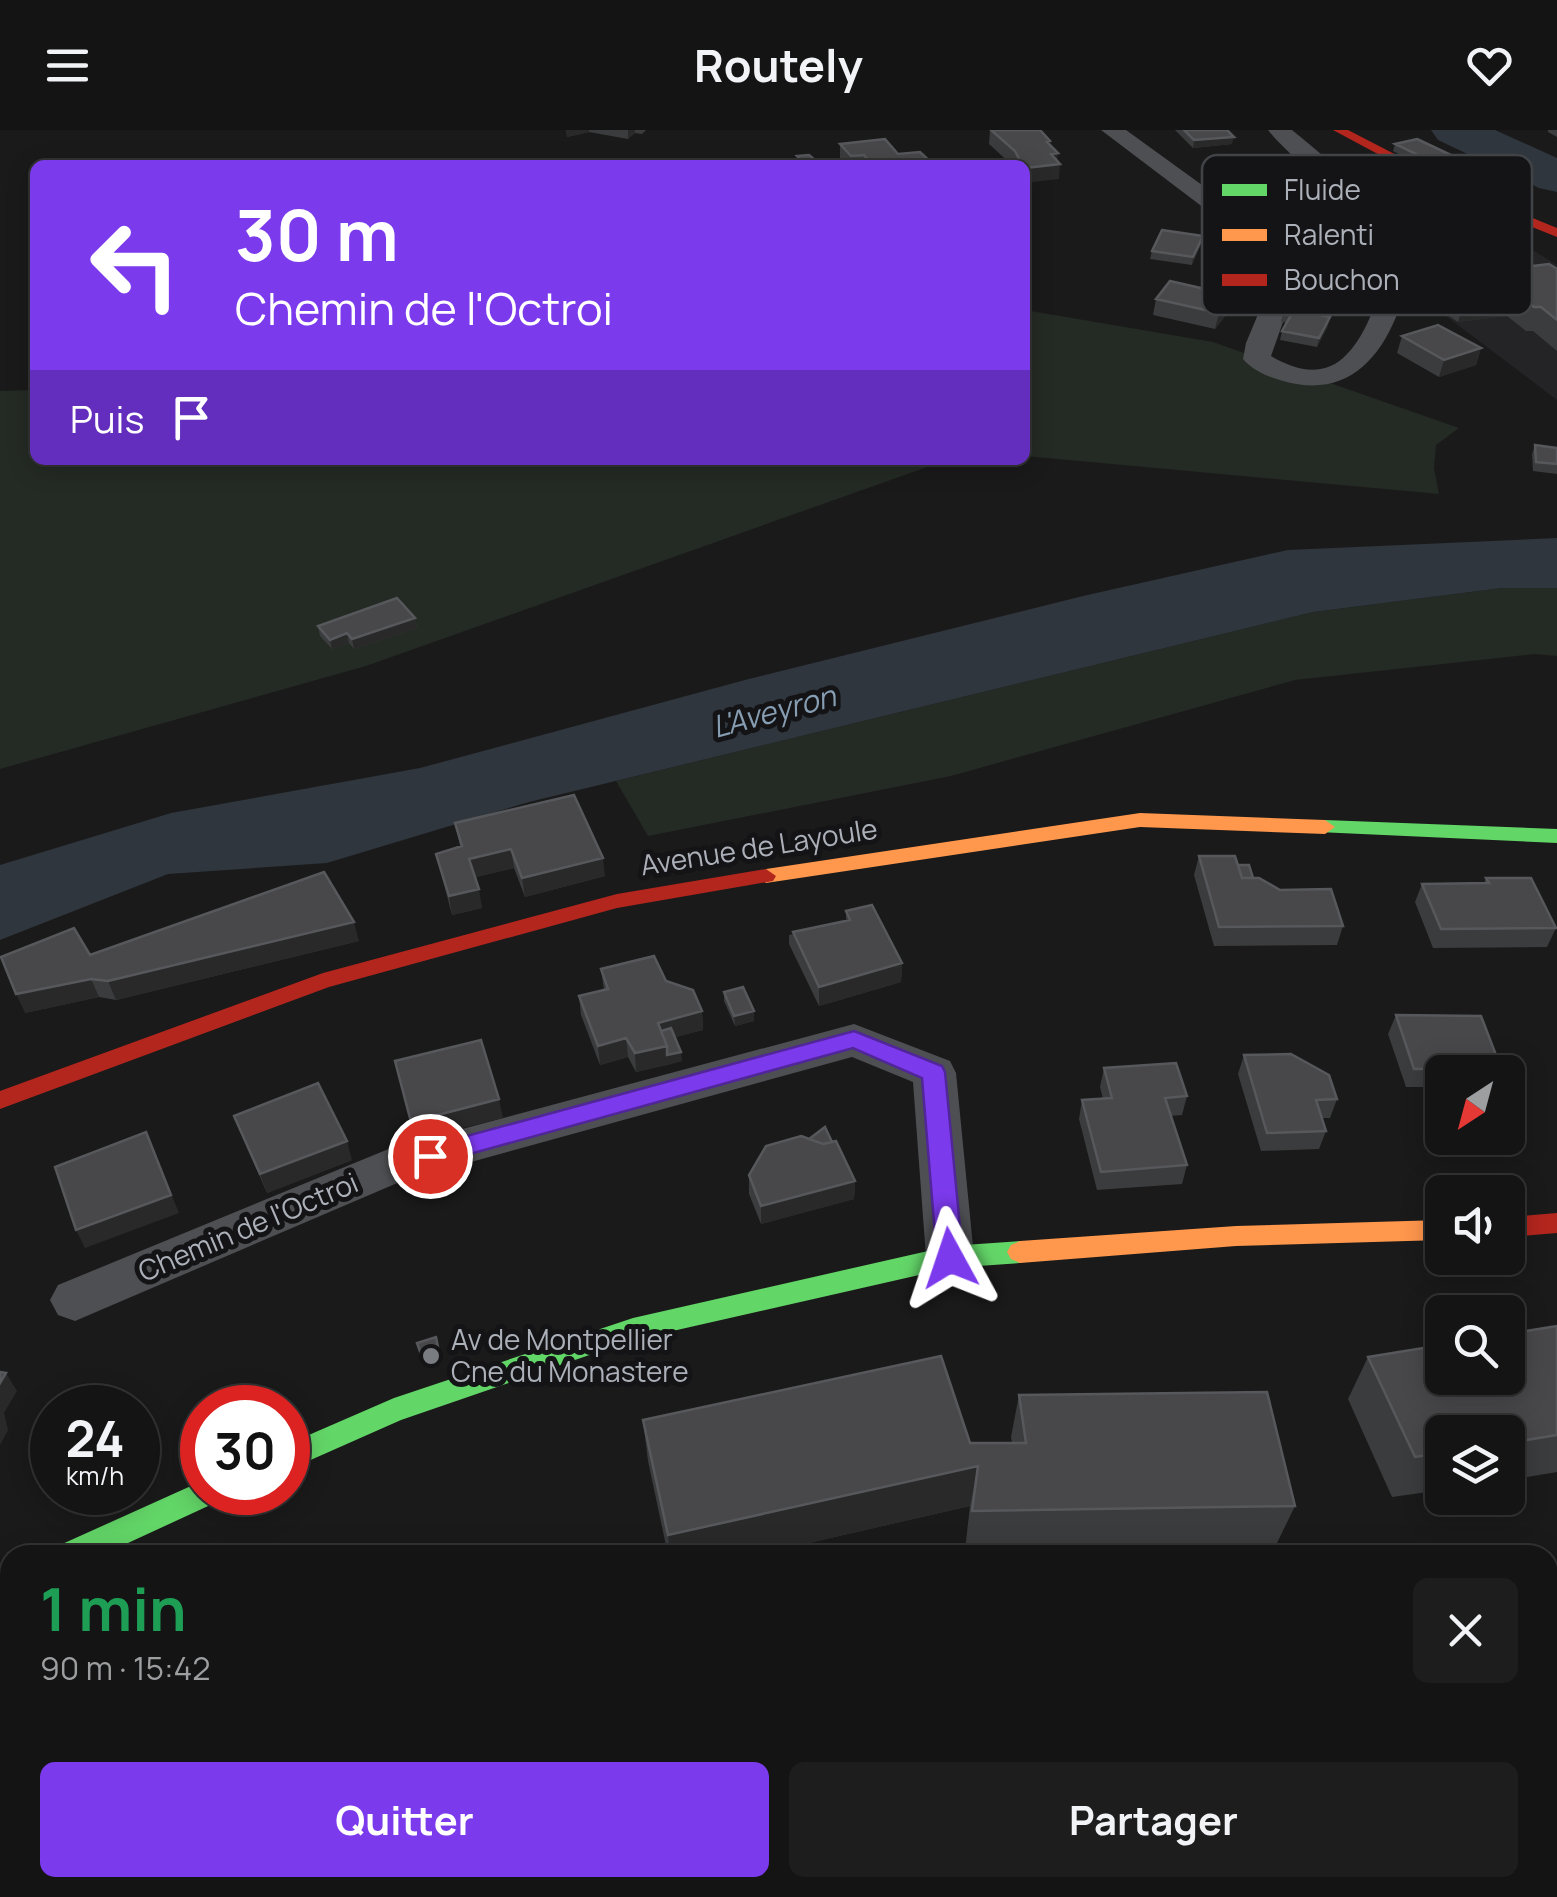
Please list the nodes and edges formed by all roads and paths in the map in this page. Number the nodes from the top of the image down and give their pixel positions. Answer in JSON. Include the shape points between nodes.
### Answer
{"nodes":[{"id":1,"x":1112,"y":130,"type":"edge"},
{"id":2,"x":1279,"y":130,"type":"edge"},
{"id":3,"x":1339,"y":130,"type":"edge"},
{"id":4,"x":1307,"y":155,"type":"edge"},
{"id":5,"x":1387,"y":155,"type":"edge"},
{"id":6,"x":1202,"y":197,"type":"edge"},
{"id":7,"x":1532,"y":223,"type":"edge"},
{"id":8,"x":1557,"y":234,"type":"edge"},
{"id":9,"x":1271,"y":315,"type":"edge"},
{"id":10,"x":1383,"y":315,"type":"edge"},
{"id":11,"x":1557,"y":836,"type":"edge"},
{"id":12,"x":0,"y":1100,"type":"edge"},
{"id":13,"x":1557,"y":1223,"type":"edge"},
{"id":14,"x":1525,"y":1226,"type":"edge"},
{"id":15,"x":1425,"y":1230,"type":"edge"},
{"id":16,"x":950,"y":1258,"type":"junction"},
{"id":17,"x":75,"y":1300,"type":"dead end"},
{"id":18,"x":310,"y":1447,"type":"edge"},
{"id":19,"x":180,"y":1505,"type":"edge"},
{"id":20,"x":92,"y":1545,"type":"edge"}],
"edges":[{"from":1,"to":6,"type":"street"},
{"from":2,"to":4,"type":"street"},
{"from":3,"to":5,"type":"main road"},
{"from":7,"to":8,"type":"main road"},
{"from":9,"to":10,"type":"street","via":[[1257,360],[1275,371],[1320,378],[1348,370]]},
{"from":11,"to":12,"type":"main road","name":"Avenue de Layoule","via":[[1146,820],[617,901],[323,980]]},
{"from":13,"to":14,"type":"main road"},
{"from":15,"to":16,"type":"main road","via":[[1236,1236]]},
{"from":16,"to":17,"type":"street","name":"Chemin de l'Octroi","via":[[934,1072],[854,1040],[391,1166]]},
{"from":16,"to":18,"type":"main road","via":[[634,1330],[394,1410]]},
{"from":19,"to":20,"type":"main road"}]}
